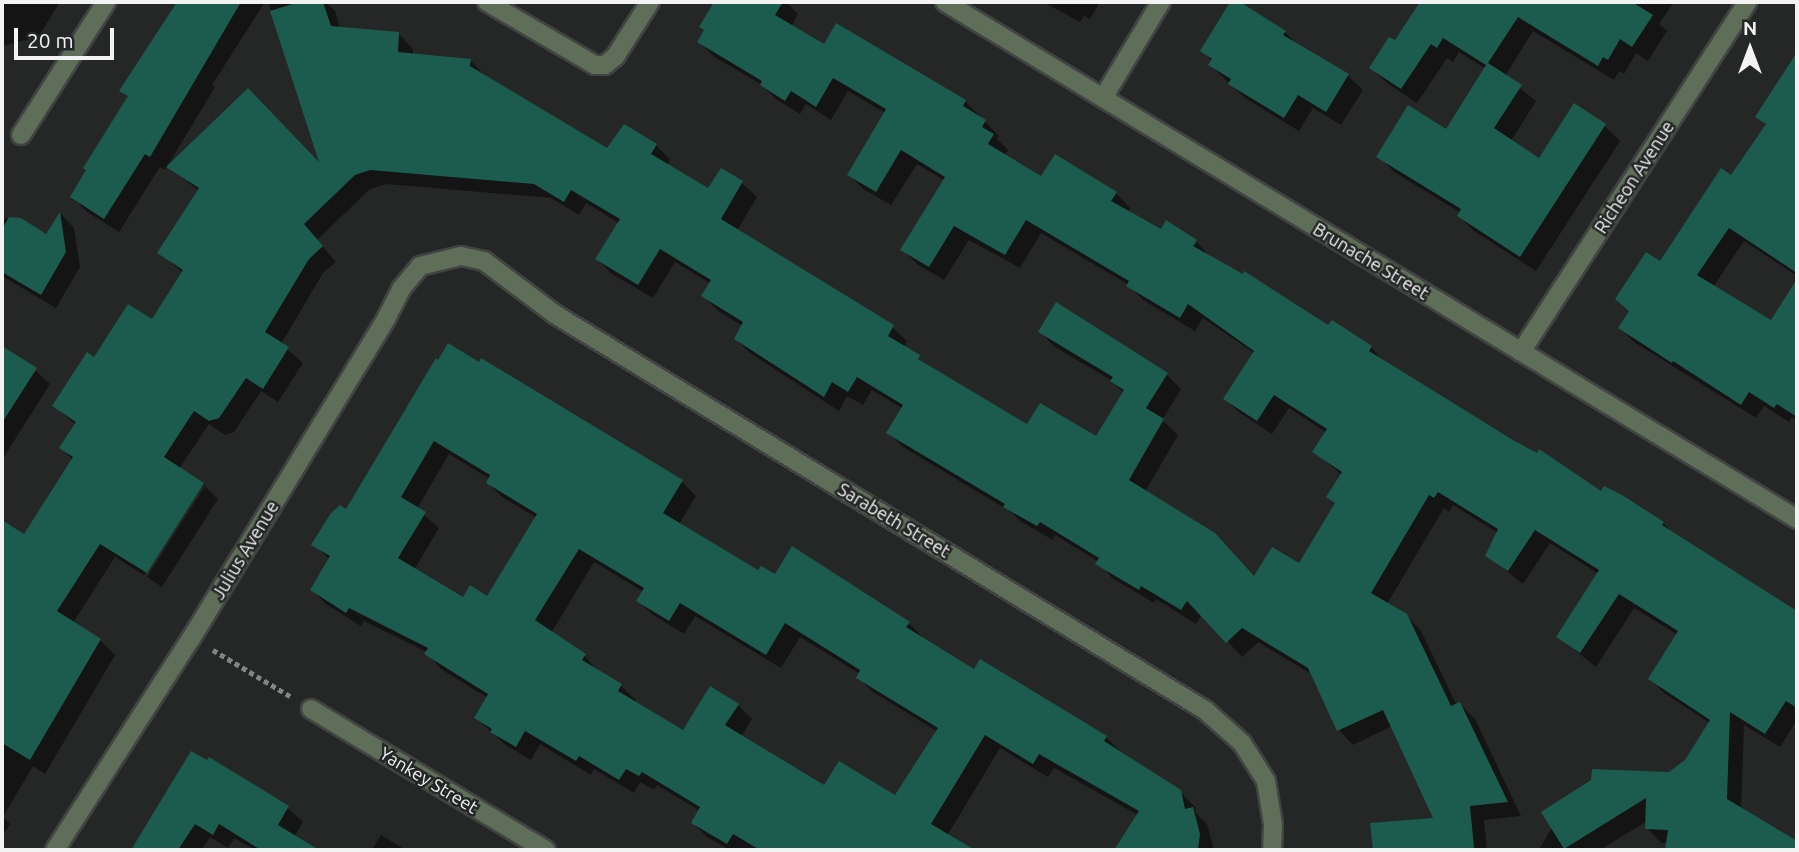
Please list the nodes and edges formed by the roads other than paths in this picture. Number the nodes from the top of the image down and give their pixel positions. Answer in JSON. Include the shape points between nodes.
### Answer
{"nodes":[{"id":1,"x":106,"y":2,"type":"edge"},
{"id":2,"x":487,"y":2,"type":"edge"},
{"id":3,"x":650,"y":2,"type":"edge"},
{"id":4,"x":945,"y":2,"type":"edge"},
{"id":5,"x":1161,"y":2,"type":"edge"},
{"id":6,"x":1747,"y":2,"type":"edge"},
{"id":7,"x":1103,"y":98,"type":"junction"},
{"id":8,"x":21,"y":135,"type":"dead end"},
{"id":9,"x":441,"y":260,"type":"joint"},
{"id":10,"x":1521,"y":352,"type":"junction"},
{"id":11,"x":1797,"y":519,"type":"edge"},
{"id":12,"x":312,"y":709,"type":"road end"},
{"id":13,"x":55,"y":850,"type":"edge"},
{"id":14,"x":546,"y":850,"type":"edge"},
{"id":15,"x":1272,"y":850,"type":"edge"}],
"edges":[{"from":1,"to":8,"type":"street"},
{"from":2,"to":3,"type":"street","via":[[584,61],[605,65],[622,48]]},
{"from":4,"to":7,"type":"street","name":"Brunache Street"},
{"from":5,"to":7,"type":"street"},
{"from":6,"to":10,"type":"street","name":"Richeon Avenue"},
{"from":7,"to":10,"type":"street","name":"Brunache Street"},
{"from":9,"to":13,"type":"street","name":"Julius Avenue","via":[[421,265],[401,289],[192,637]]},
{"from":9,"to":15,"type":"street","name":"Sarabeth Street","via":[[461,256],[484,261],[556,315],[1205,710],[1242,743],[1266,781]]},
{"from":10,"to":11,"type":"street","name":"Brunache Street"},
{"from":12,"to":14,"type":"street","name":"Yankey Street"}]}
